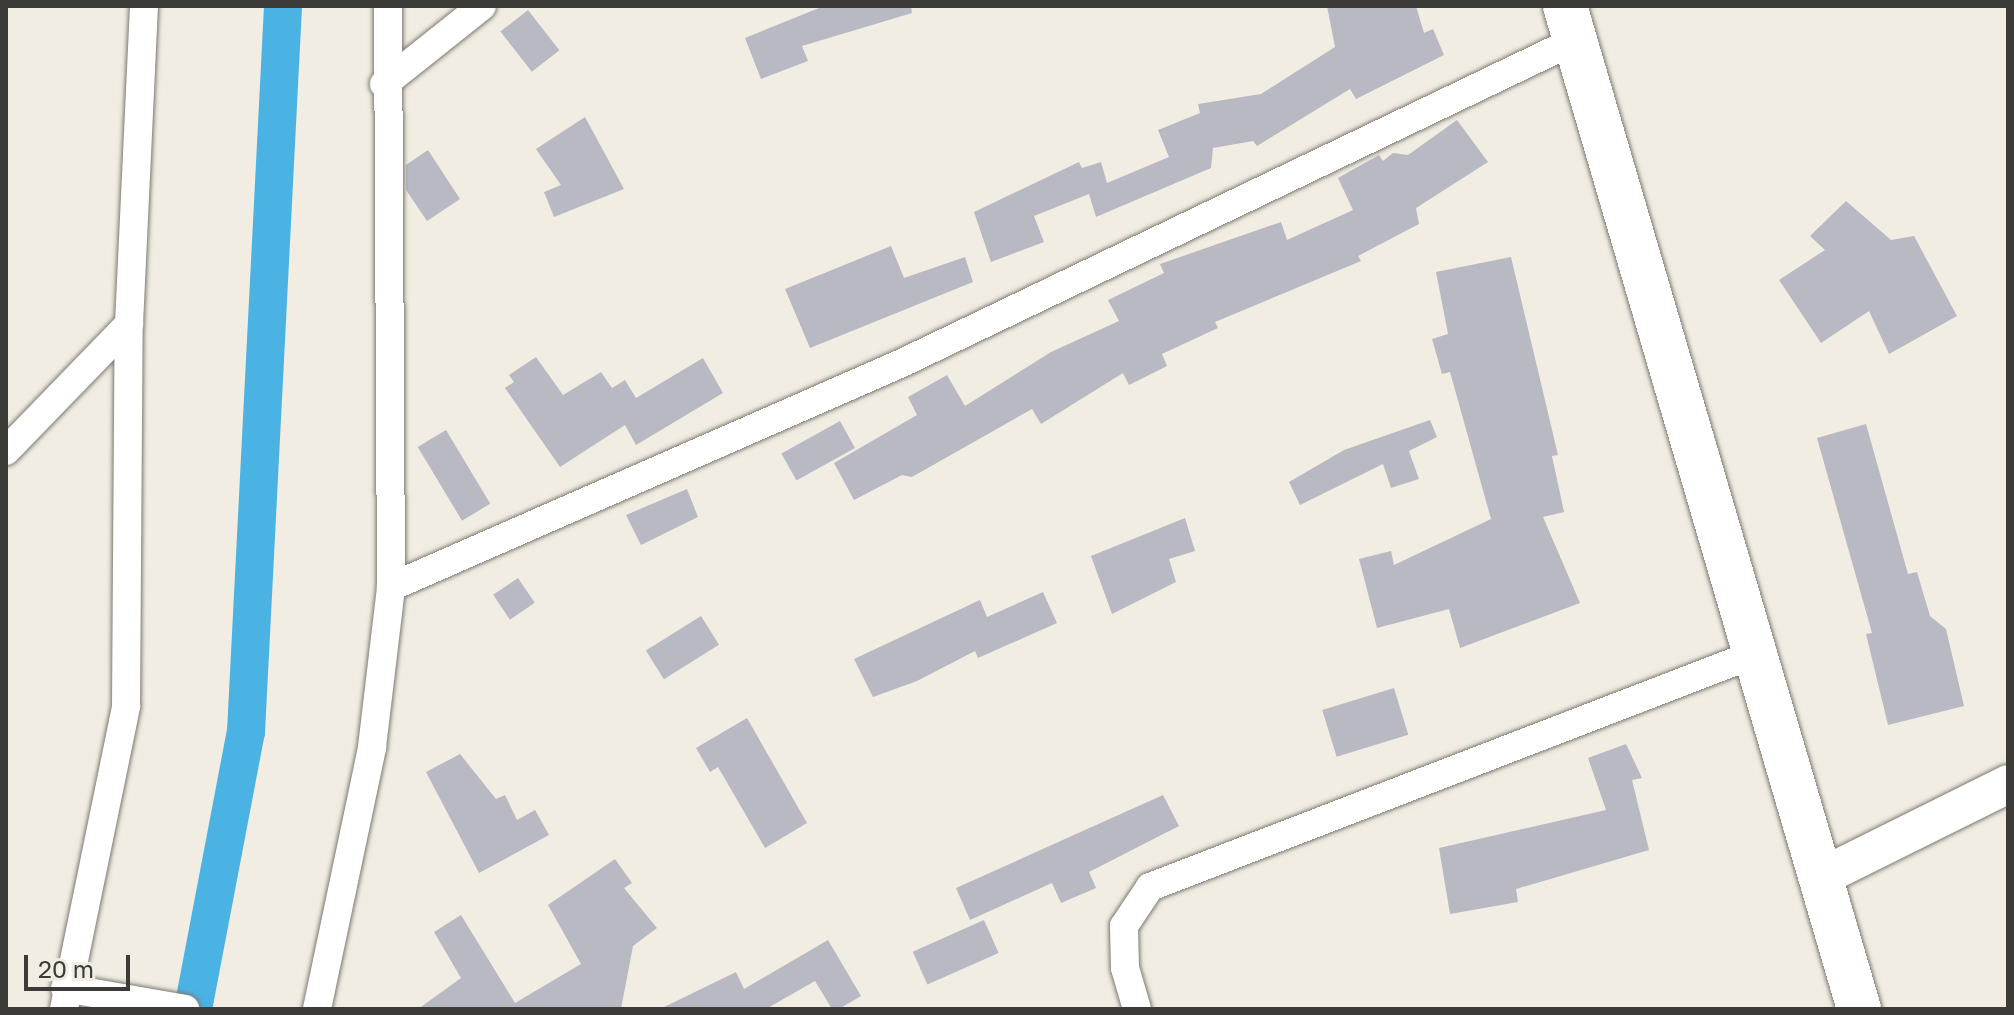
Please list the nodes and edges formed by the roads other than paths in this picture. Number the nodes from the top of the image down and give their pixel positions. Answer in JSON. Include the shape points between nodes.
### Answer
{"nodes":[{"id":1,"x":144,"y":6,"type":"edge"},
{"id":2,"x":388,"y":6,"type":"edge"},
{"id":3,"x":482,"y":6,"type":"edge"},
{"id":4,"x":1571,"y":23,"type":"edge"},
{"id":5,"x":384,"y":84,"type":"junction"},
{"id":6,"x":129,"y":324,"type":"junction"},
{"id":7,"x":6,"y":451,"type":"edge"},
{"id":8,"x":391,"y":587,"type":"junction"},
{"id":9,"x":1757,"y":653,"type":"junction"},
{"id":10,"x":2008,"y":784,"type":"edge"},
{"id":11,"x":1819,"y":878,"type":"junction"},
{"id":12,"x":64,"y":998,"type":"edge"},
{"id":13,"x":185,"y":1009,"type":"edge"},
{"id":14,"x":317,"y":1009,"type":"edge"},
{"id":15,"x":1137,"y":1009,"type":"edge"},
{"id":16,"x":1859,"y":1009,"type":"edge"}],
"edges":[{"from":1,"to":6,"type":"street"},
{"from":2,"to":5,"type":"street"},
{"from":3,"to":5,"type":"street"},
{"from":4,"to":8,"type":"street","via":[[902,363]]},
{"from":4,"to":9,"type":"highway"},
{"from":5,"to":8,"type":"street"},
{"from":6,"to":7,"type":"street"},
{"from":6,"to":12,"type":"street","via":[[126,706]]},
{"from":8,"to":14,"type":"street","via":[[372,747]]},
{"from":9,"to":11,"type":"highway"},
{"from":9,"to":15,"type":"street","via":[[1150,887],[1124,926],[1125,968]]},
{"from":10,"to":11,"type":"street"},
{"from":11,"to":16,"type":"highway"},
{"from":12,"to":13,"type":"street"}]}
